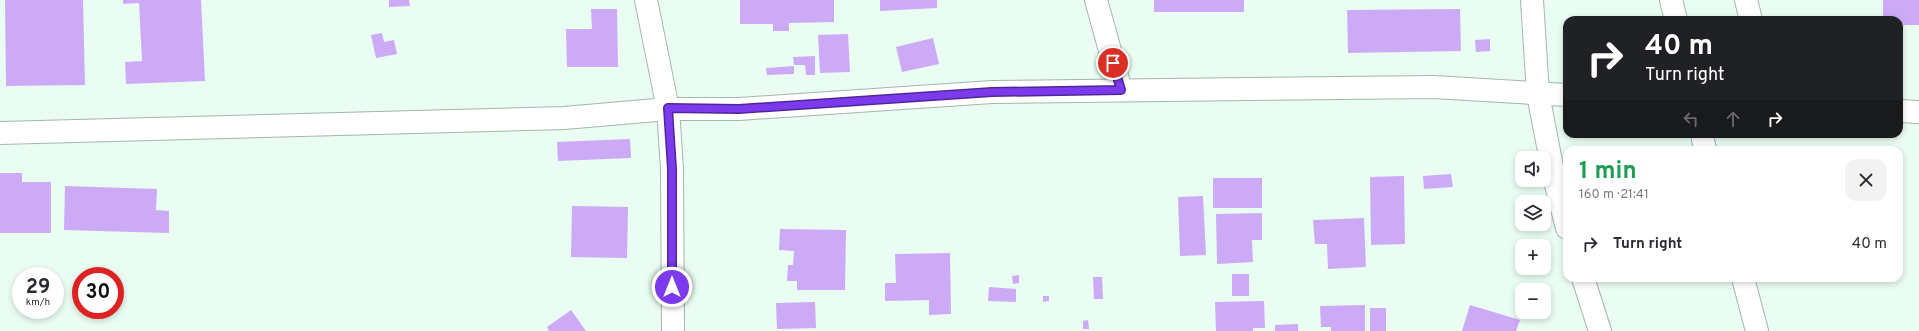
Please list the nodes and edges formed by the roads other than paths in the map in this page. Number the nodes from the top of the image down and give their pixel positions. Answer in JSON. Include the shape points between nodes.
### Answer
{"nodes":[{"id":1,"x":646,"y":0,"type":"edge"},
{"id":2,"x":1096,"y":0,"type":"edge"},
{"id":3,"x":1532,"y":0,"type":"edge"},
{"id":4,"x":1671,"y":0,"type":"edge"},
{"id":5,"x":1746,"y":0,"type":"edge"},
{"id":6,"x":1675,"y":16,"type":"edge"},
{"id":7,"x":1749,"y":16,"type":"edge"},
{"id":8,"x":1121,"y":90,"type":"junction"},
{"id":9,"x":1538,"y":94,"type":"junction"},
{"id":10,"x":1563,"y":95,"type":"edge"},
{"id":11,"x":668,"y":108,"type":"junction"},
{"id":12,"x":1903,"y":111,"type":"edge"},
{"id":13,"x":1919,"y":112,"type":"edge"},
{"id":14,"x":0,"y":133,"type":"edge"},
{"id":15,"x":1563,"y":212,"type":"edge"},
{"id":16,"x":1584,"y":282,"type":"edge"},
{"id":17,"x":1744,"y":282,"type":"edge"},
{"id":18,"x":673,"y":331,"type":"edge"},
{"id":19,"x":1600,"y":331,"type":"edge"},
{"id":20,"x":1757,"y":331,"type":"edge"}],
"edges":[{"from":1,"to":11,"type":"street"},
{"from":2,"to":8,"type":"street"},
{"from":3,"to":9,"type":"street"},
{"from":4,"to":6,"type":"street"},
{"from":5,"to":7,"type":"street"},
{"from":8,"to":9,"type":"street","via":[[1434,87]]},
{"from":8,"to":11,"type":"street","via":[[992,92],[739,109]]},
{"from":9,"to":10,"type":"street"},
{"from":9,"to":15,"type":"street"},
{"from":11,"to":14,"type":"street","via":[[556,118]]},
{"from":11,"to":18,"type":"street","via":[[672,169]]},
{"from":12,"to":13,"type":"street"},
{"from":16,"to":19,"type":"street"},
{"from":17,"to":20,"type":"street"}]}
